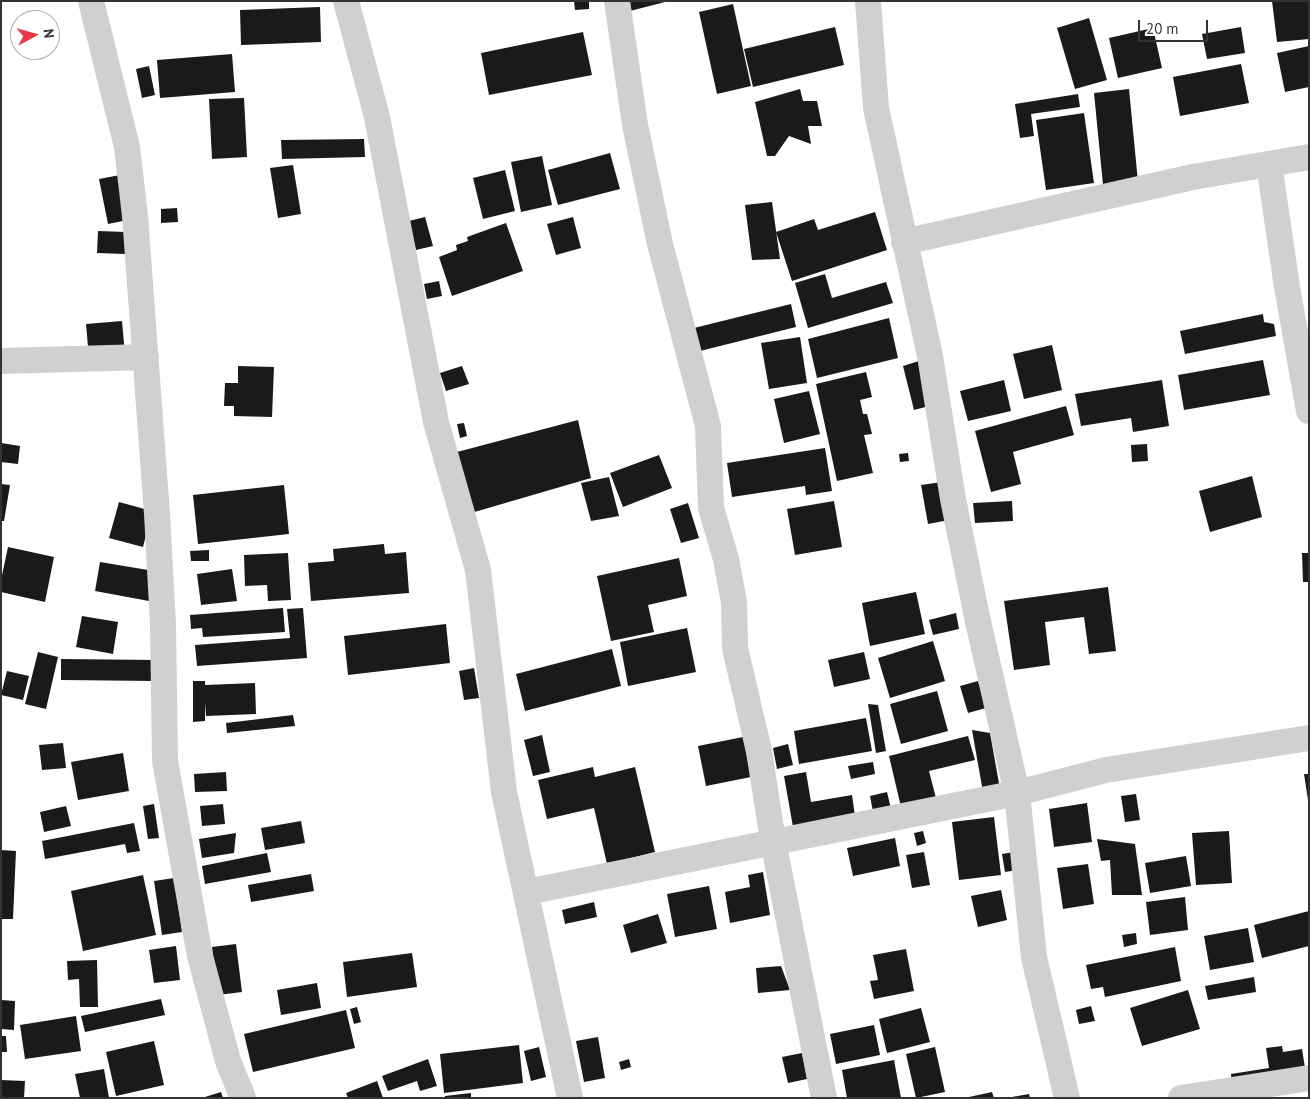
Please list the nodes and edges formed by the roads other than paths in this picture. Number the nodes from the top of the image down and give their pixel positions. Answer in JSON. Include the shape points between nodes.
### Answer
{"nodes":[{"id":1,"x":90,"y":1,"type":"edge"},
{"id":2,"x":346,"y":1,"type":"edge"},
{"id":3,"x":616,"y":1,"type":"edge"},
{"id":4,"x":869,"y":1,"type":"edge"},
{"id":5,"x":1309,"y":157,"type":"edge"},
{"id":6,"x":1269,"y":164,"type":"junction"},
{"id":7,"x":904,"y":242,"type":"junction"},
{"id":8,"x":146,"y":357,"type":"junction"},
{"id":9,"x":1,"y":361,"type":"edge"},
{"id":10,"x":1309,"y":411,"type":"edge"},
{"id":11,"x":1309,"y":738,"type":"edge"},
{"id":12,"x":1017,"y":792,"type":"junction"},
{"id":13,"x":773,"y":841,"type":"junction"},
{"id":14,"x":527,"y":892,"type":"junction"},
{"id":15,"x":1309,"y":1078,"type":"edge"},
{"id":16,"x":243,"y":1098,"type":"edge"},
{"id":17,"x":570,"y":1098,"type":"edge"},
{"id":18,"x":824,"y":1098,"type":"edge"},
{"id":19,"x":1067,"y":1098,"type":"edge"},
{"id":20,"x":1181,"y":1098,"type":"edge"}],
"edges":[{"from":1,"to":8,"type":"street","via":[[127,147]]},
{"from":2,"to":14,"type":"street","via":[[377,117],[436,422],[478,570],[504,792]]},
{"from":3,"to":13,"type":"street","via":[[635,125],[660,244],[708,426],[711,508],[726,559],[734,602],[735,648],[759,751]]},
{"from":4,"to":7,"type":"street","via":[[876,108]]},
{"from":5,"to":6,"type":"street"},
{"from":6,"to":7,"type":"street","via":[[1193,177]]},
{"from":6,"to":10,"type":"street"},
{"from":7,"to":12,"type":"street","via":[[930,356],[976,617]]},
{"from":8,"to":9,"type":"street"},
{"from":8,"to":16,"type":"street","via":[[163,624],[165,761],[200,956],[228,1061]]},
{"from":11,"to":12,"type":"street","via":[[1106,770]]},
{"from":12,"to":13,"type":"street"},
{"from":12,"to":19,"type":"street","via":[[1034,956]]},
{"from":13,"to":14,"type":"street"},
{"from":13,"to":18,"type":"street"},
{"from":14,"to":17,"type":"street"},
{"from":15,"to":20,"type":"street"}]}
